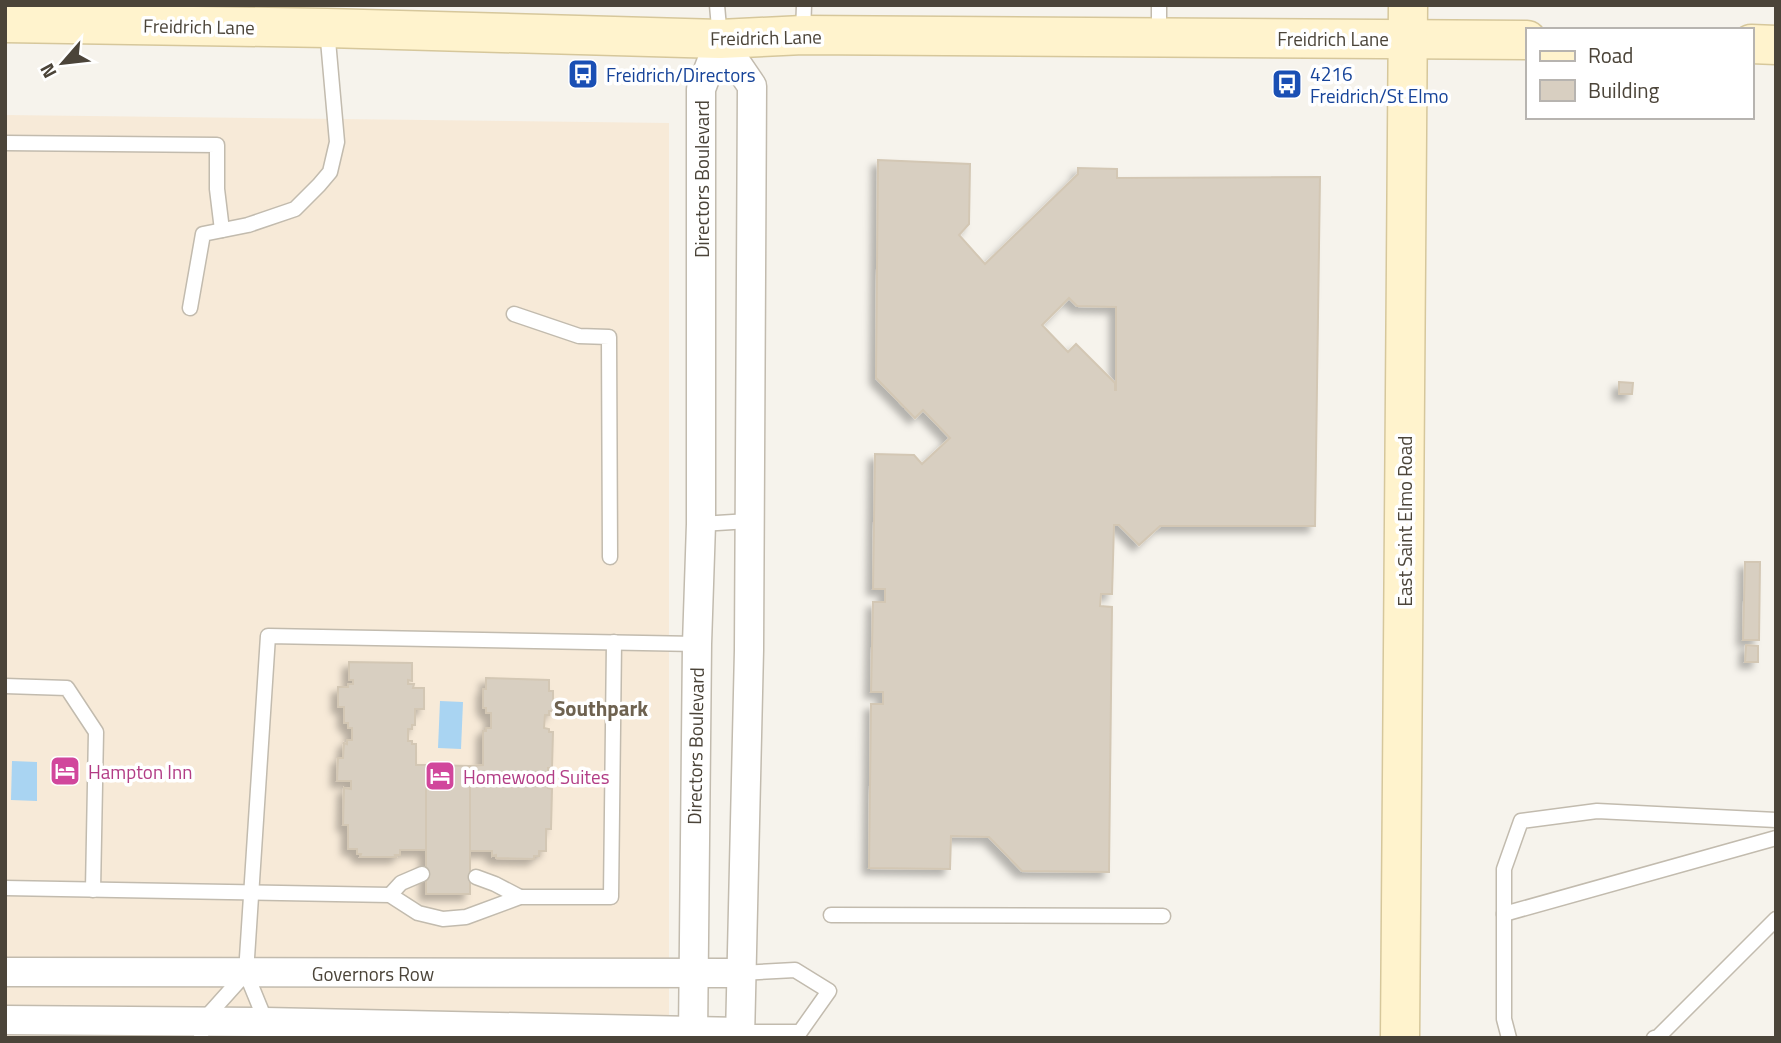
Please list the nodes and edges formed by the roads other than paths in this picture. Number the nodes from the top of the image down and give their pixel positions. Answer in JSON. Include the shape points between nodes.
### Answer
{"nodes":[{"id":1,"x":803,"y":20,"type":"edge"},
{"id":2,"x":1159,"y":21,"type":"edge"},
{"id":3,"x":719,"y":22,"type":"edge"},
{"id":4,"x":1408,"y":22,"type":"edge"},
{"id":5,"x":5,"y":23,"type":"edge"},
{"id":6,"x":327,"y":28,"type":"junction"},
{"id":7,"x":1526,"y":40,"type":"edge"},
{"id":8,"x":1753,"y":44,"type":"edge"},
{"id":9,"x":1776,"y":45,"type":"edge"},
{"id":10,"x":5,"y":144,"type":"edge"},
{"id":11,"x":222,"y":230,"type":"junction"},
{"id":12,"x":190,"y":308,"type":"dead end"},
{"id":13,"x":514,"y":314,"type":"dead end"},
{"id":14,"x":749,"y":521,"type":"junction"},
{"id":15,"x":701,"y":524,"type":"junction"},
{"id":16,"x":610,"y":557,"type":"dead end"},
{"id":17,"x":614,"y":642,"type":"junction"},
{"id":18,"x":696,"y":644,"type":"junction"},
{"id":19,"x":5,"y":686,"type":"edge"},
{"id":20,"x":1776,"y":820,"type":"edge"},
{"id":21,"x":1776,"y":838,"type":"edge"},
{"id":22,"x":422,"y":874,"type":"dead end"},
{"id":23,"x":476,"y":877,"type":"dead end"},
{"id":24,"x":5,"y":888,"type":"edge"},
{"id":25,"x":93,"y":890,"type":"junction"},
{"id":26,"x":250,"y":893,"type":"junction"},
{"id":27,"x":390,"y":895,"type":"junction"},
{"id":28,"x":520,"y":897,"type":"junction"},
{"id":29,"x":1504,"y":914,"type":"junction"},
{"id":30,"x":831,"y":915,"type":"dead end"},
{"id":31,"x":1163,"y":916,"type":"dead end"},
{"id":32,"x":1776,"y":919,"type":"edge"},
{"id":33,"x":5,"y":972,"type":"edge"},
{"id":34,"x":246,"y":973,"type":"junction"},
{"id":35,"x":693,"y":973,"type":"junction"},
{"id":36,"x":741,"y":973,"type":"junction"},
{"id":37,"x":5,"y":1020,"type":"edge"},
{"id":38,"x":201,"y":1030,"type":"edge"},
{"id":39,"x":267,"y":1030,"type":"edge"},
{"id":40,"x":694,"y":1034,"type":"edge"},
{"id":41,"x":740,"y":1035,"type":"edge"},
{"id":42,"x":1400,"y":1038,"type":"edge"},
{"id":43,"x":1509,"y":1038,"type":"edge"},
{"id":44,"x":1654,"y":1038,"type":"edge"}],
"edges":[{"from":1,"to":2,"type":"street","name":"Freidrich Lane"},
{"from":1,"to":3,"type":"street","name":"Freidrich Lane"},
{"from":2,"to":4,"type":"street","name":"Freidrich Lane"},
{"from":3,"to":6,"type":"street","name":"Freidrich Lane"},
{"from":3,"to":14,"type":"street","via":[[752,86]]},
{"from":3,"to":15,"type":"street","name":"Directors Boulevard","via":[[701,89]]},
{"from":4,"to":7,"type":"street","name":"Freidrich Lane"},
{"from":4,"to":42,"type":"street","name":"East Saint Elmo Road"},
{"from":5,"to":6,"type":"street","name":"Freidrich Lane","via":[[101,20]]},
{"from":6,"to":11,"type":"lane","via":[[337,142],[330,172],[295,209]]},
{"from":8,"to":9,"type":"street"},
{"from":10,"to":11,"type":"lane","via":[[217,145]]},
{"from":11,"to":12,"type":"lane","via":[[203,234]]},
{"from":13,"to":16,"type":"lane","via":[[579,336],[609,337]]},
{"from":14,"to":15,"type":"lane"},
{"from":14,"to":36,"type":"street"},
{"from":15,"to":18,"type":"street","name":"Directors Boulevard"},
{"from":17,"to":18,"type":"lane"},
{"from":17,"to":26,"type":"lane","via":[[268,636]]},
{"from":17,"to":28,"type":"lane","via":[[611,897]]},
{"from":18,"to":35,"type":"street","name":"Directors Boulevard"},
{"from":19,"to":25,"type":"lane","via":[[67,688],[96,732]]},
{"from":20,"to":29,"type":"lane","via":[[1597,811],[1521,821],[1504,869]]},
{"from":21,"to":29,"type":"lane"},
{"from":22,"to":27,"type":"lane","via":[[401,883]]},
{"from":23,"to":28,"type":"lane"},
{"from":24,"to":25,"type":"lane"},
{"from":25,"to":26,"type":"lane"},
{"from":26,"to":27,"type":"lane"},
{"from":26,"to":34,"type":"lane"},
{"from":27,"to":28,"type":"lane","via":[[418,913],[443,919],[466,917]]},
{"from":29,"to":43,"type":"lane","via":[[1504,1019]]},
{"from":30,"to":31,"type":"lane"},
{"from":32,"to":44,"type":"lane"},
{"from":33,"to":34,"type":"street","name":"Governors Row"},
{"from":34,"to":35,"type":"street","name":"Governors Row"},
{"from":34,"to":38,"type":"lane"},
{"from":34,"to":39,"type":"lane"},
{"from":35,"to":36,"type":"street","name":"Governors Row"},
{"from":35,"to":40,"type":"street","name":"Directors Boulevard"},
{"from":36,"to":41,"type":"street"},
{"from":36,"to":41,"type":"lane","via":[[795,970],[829,991],[800,1032]]},
{"from":37,"to":38,"type":"street"},
{"from":38,"to":39,"type":"street"},
{"from":39,"to":40,"type":"street"},
{"from":40,"to":41,"type":"street"}]}
